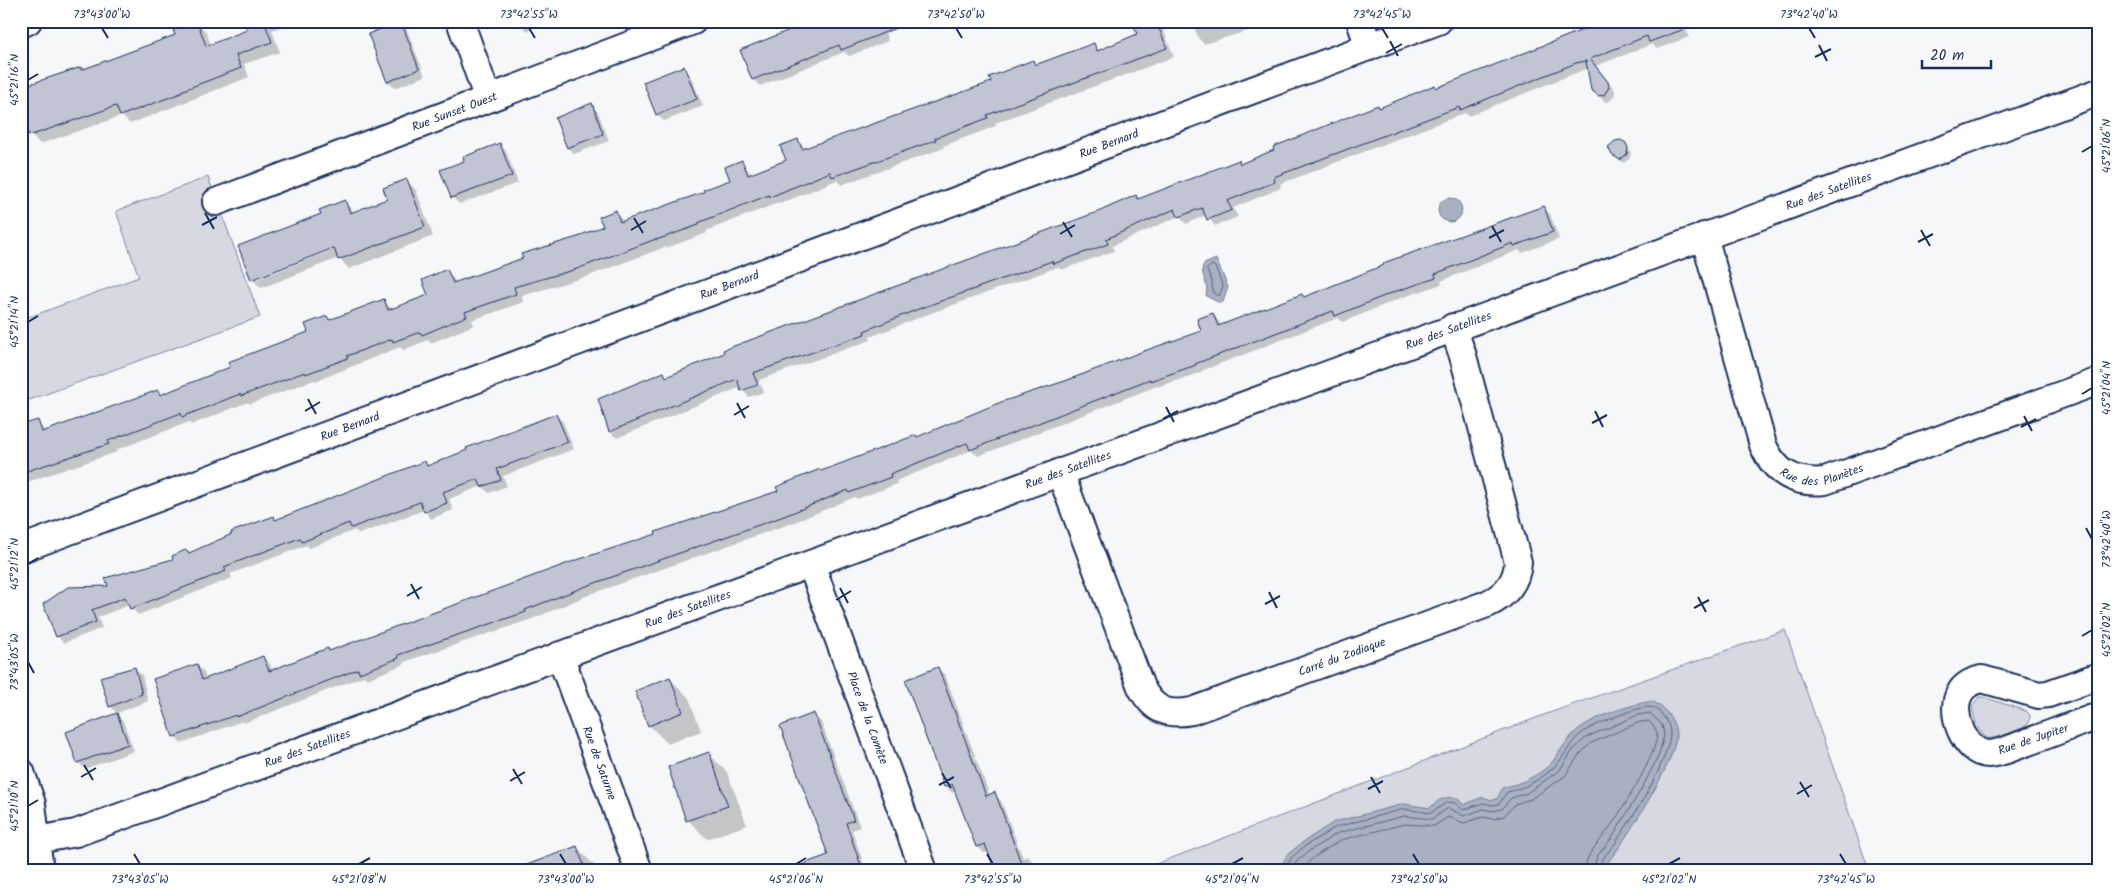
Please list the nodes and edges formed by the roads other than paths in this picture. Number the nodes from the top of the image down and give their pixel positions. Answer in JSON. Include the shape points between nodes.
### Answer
{"nodes":[{"id":1,"x":28,"y":21,"type":"edge"},
{"id":2,"x":460,"y":21,"type":"edge"},
{"id":3,"x":693,"y":21,"type":"edge"},
{"id":4,"x":1360,"y":21,"type":"edge"},
{"id":5,"x":1438,"y":21,"type":"edge"},
{"id":6,"x":21,"y":24,"type":"edge"},
{"id":7,"x":1369,"y":47,"type":"junction"},
{"id":8,"x":2099,"y":92,"type":"edge"},
{"id":9,"x":488,"y":99,"type":"junction"},
{"id":10,"x":216,"y":202,"type":"dead end"},
{"id":11,"x":1704,"y":236,"type":"junction"},
{"id":12,"x":1453,"y":327,"type":"junction"},
{"id":13,"x":2099,"y":381,"type":"edge"},
{"id":14,"x":1060,"y":472,"type":"junction"},
{"id":15,"x":21,"y":550,"type":"edge"},
{"id":16,"x":811,"y":564,"type":"junction"},
{"id":17,"x":560,"y":655,"type":"junction"},
{"id":18,"x":2090,"y":680,"type":"edge"},
{"id":19,"x":2096,"y":725,"type":"edge"},
{"id":20,"x":21,"y":772,"type":"edge"},
{"id":21,"x":37,"y":840,"type":"junction"},
{"id":22,"x":40,"y":871,"type":"edge"},
{"id":23,"x":639,"y":871,"type":"edge"},
{"id":24,"x":924,"y":871,"type":"edge"}],
"edges":[{"from":1,"to":6,"type":"street"},
{"from":2,"to":9,"type":"street"},
{"from":3,"to":9,"type":"street","name":"Rue Sunset Ouest"},
{"from":4,"to":7,"type":"street"},
{"from":5,"to":7,"type":"street","name":"Rue Bernard"},
{"from":7,"to":15,"type":"street","name":"Rue Bernard"},
{"from":8,"to":11,"type":"street","name":"Rue des Satellites"},
{"from":9,"to":10,"type":"street","name":"Rue Sunset Ouest"},
{"from":11,"to":12,"type":"street","name":"Rue des Satellites"},
{"from":11,"to":13,"type":"street","name":"Rue des Planètes","via":[[1764,445],[1774,465],[1791,478],[1824,481]]},
{"from":12,"to":14,"type":"street","name":"Rue des Satellites"},
{"from":12,"to":14,"type":"street","name":"Carré du Zodiaque","via":[[1518,562],[1511,585],[1487,604],[1192,710],[1166,712],[1151,702],[1141,687]]},
{"from":14,"to":16,"type":"street","name":"Rue des Satellites"},
{"from":16,"to":17,"type":"street","name":"Rue des Satellites"},
{"from":16,"to":24,"type":"street","name":"Place de la Comète"},
{"from":17,"to":21,"type":"street","name":"Rue des Satellites","via":[[76,833]]},
{"from":17,"to":23,"type":"street","name":"Rue de Saturne"},
{"from":18,"to":19,"type":"street"},
{"from":18,"to":19,"type":"street","name":"Rue de Jupiter","via":[[2039,695],[1993,681],[1974,681],[1959,694],[1956,714],[1966,740],[1987,754]]},
{"from":20,"to":21,"type":"street","via":[[32,804]]},
{"from":21,"to":22,"type":"street"}]}
